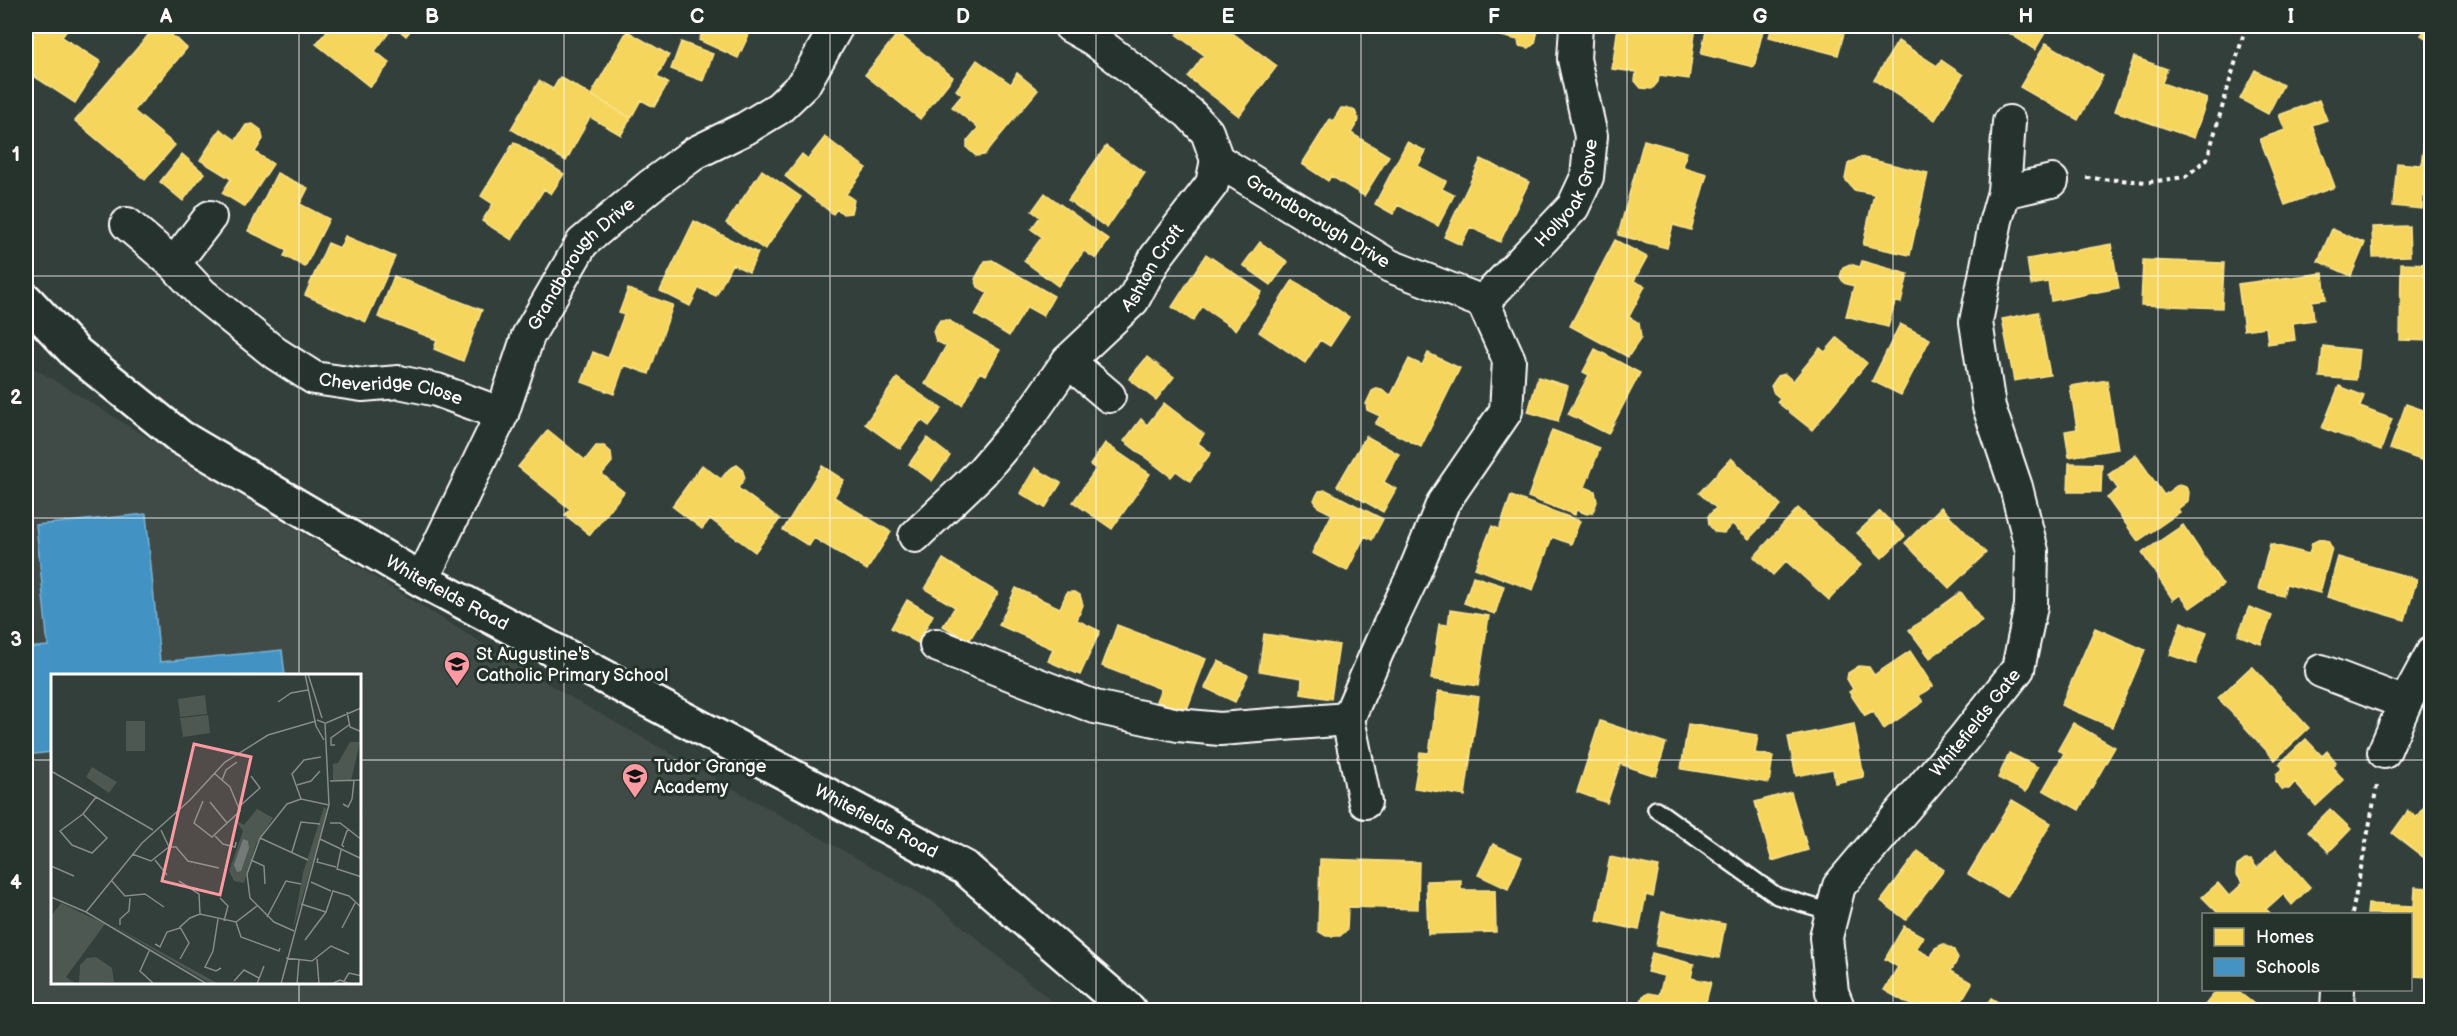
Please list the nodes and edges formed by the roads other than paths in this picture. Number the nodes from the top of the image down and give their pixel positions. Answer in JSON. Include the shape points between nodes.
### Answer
{"nodes":[{"id":1,"x":837,"y":26,"type":"edge"},
{"id":2,"x":1070,"y":26,"type":"edge"},
{"id":3,"x":1576,"y":26,"type":"edge"},
{"id":4,"x":2009,"y":122,"type":"dead end"},
{"id":5,"x":1217,"y":160,"type":"junction"},
{"id":6,"x":2052,"y":181,"type":"road end"},
{"id":7,"x":2004,"y":192,"type":"junction"},
{"id":8,"x":210,"y":217,"type":"dead end"},
{"id":9,"x":127,"y":225,"type":"dead end"},
{"id":10,"x":174,"y":264,"type":"junction"},
{"id":11,"x":26,"y":300,"type":"edge"},
{"id":12,"x":1483,"y":302,"type":"junction"},
{"id":13,"x":1068,"y":361,"type":"junction"},
{"id":14,"x":1109,"y":396,"type":"dead end"},
{"id":15,"x":502,"y":414,"type":"junction"},
{"id":16,"x":915,"y":536,"type":"dead end"},
{"id":17,"x":422,"y":580,"type":"junction"},
{"id":18,"x":936,"y":645,"type":"dead end"},
{"id":19,"x":2432,"y":653,"type":"edge"},
{"id":20,"x":2321,"y":671,"type":"dead end"},
{"id":21,"x":2405,"y":704,"type":"junction"},
{"id":22,"x":1348,"y":719,"type":"junction"},
{"id":23,"x":2384,"y":752,"type":"road end"},
{"id":24,"x":1365,"y":802,"type":"dead end"},
{"id":25,"x":1656,"y":809,"type":"dead end"},
{"id":26,"x":1832,"y":912,"type":"junction"},
{"id":27,"x":2338,"y":991,"type":"edge"},
{"id":28,"x":1129,"y":1011,"type":"edge"},
{"id":29,"x":1839,"y":1011,"type":"edge"},
{"id":30,"x":2337,"y":1011,"type":"edge"}],
"edges":[{"from":1,"to":15,"type":"street","name":"Grandborough Drive","via":[[804,84],[779,108],[695,153],[582,243],[528,336]]},
{"from":2,"to":5,"type":"street","via":[[1093,39],[1189,113],[1207,132]]},
{"from":3,"to":12,"type":"street","name":"Hollyoak Grove","via":[[1574,59],[1591,136],[1587,177],[1573,207]]},
{"from":4,"to":7,"type":"street","name":"Whitefields Gate"},
{"from":5,"to":12,"type":"street","name":"Grandborough Drive","via":[[1390,266]]},
{"from":5,"to":13,"type":"street","name":"Ashton Croft","via":[[1212,184],[1156,257],[1133,300]]},
{"from":6,"to":7,"type":"street"},
{"from":7,"to":26,"type":"street","name":"Whitefields Gate","via":[[1976,322],[1989,407],[2032,551],[2031,606],[2018,669],[1839,886]]},
{"from":8,"to":10,"type":"street"},
{"from":9,"to":10,"type":"street","name":"Cheveridge Close"},
{"from":10,"to":15,"type":"street","name":"Cheveridge Close","via":[[202,294],[275,353],[314,378],[362,385],[399,382],[437,390]]},
{"from":11,"to":17,"type":"street","name":"Whitefields Road","via":[[76,353],[180,437]]},
{"from":12,"to":22,"type":"street","via":[[1509,360],[1506,411],[1443,503]]},
{"from":13,"to":14,"type":"street"},
{"from":13,"to":16,"type":"street","name":"Ashton Croft","via":[[981,473]]},
{"from":15,"to":17,"type":"street","name":"Grandborough Drive"},
{"from":17,"to":28,"type":"street","name":"Whitefields Road","via":[[965,868]]},
{"from":18,"to":22,"type":"street","via":[[1095,708],[1178,725],[1220,729]]},
{"from":19,"to":21,"type":"street"},
{"from":20,"to":21,"type":"street"},
{"from":21,"to":23,"type":"street"},
{"from":22,"to":24,"type":"street"},
{"from":25,"to":26,"type":"lane","via":[[1778,896]]},
{"from":26,"to":29,"type":"street","name":"Whitefields Gate","via":[[1826,937],[1832,992]]},
{"from":27,"to":30,"type":"street"}]}
